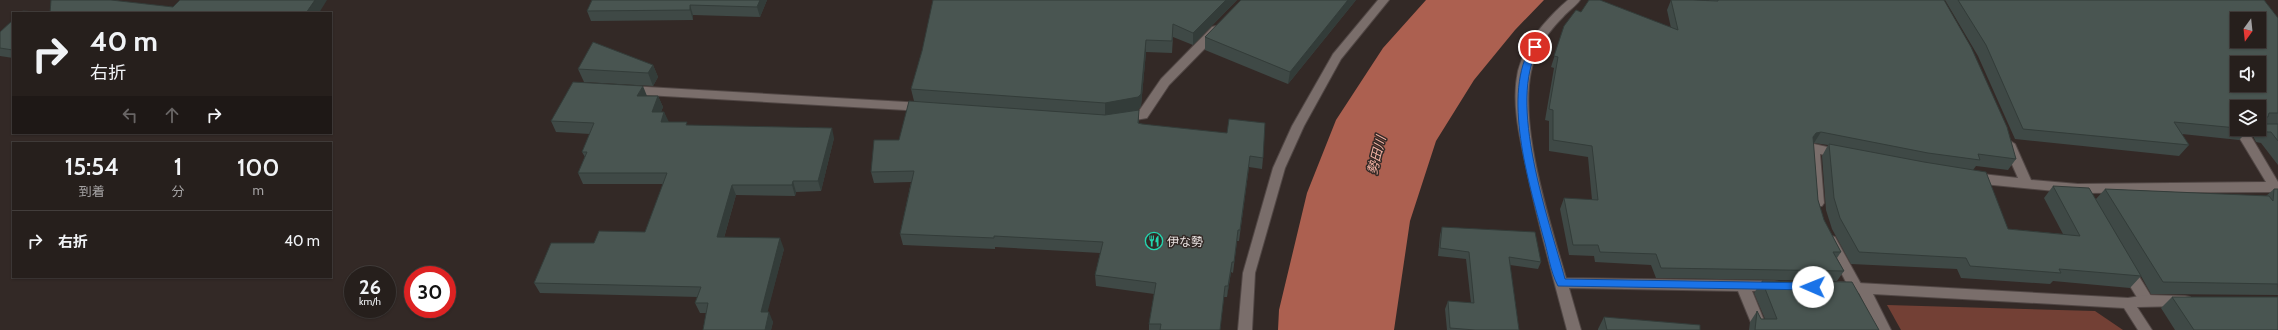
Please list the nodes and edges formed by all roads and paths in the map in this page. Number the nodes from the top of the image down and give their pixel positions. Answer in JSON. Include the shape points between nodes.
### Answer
{"nodes":[{"id":1,"x":1384,"y":0,"type":"edge"},
{"id":2,"x":1575,"y":0,"type":"edge"},
{"id":3,"x":1224,"y":22,"type":"edge"},
{"id":4,"x":619,"y":90,"type":"edge"},
{"id":5,"x":932,"y":108,"type":"edge"},
{"id":6,"x":1113,"y":119,"type":"edge"},
{"id":7,"x":2278,"y":129,"type":"edge"},
{"id":8,"x":2005,"y":134,"type":"edge"},
{"id":9,"x":1851,"y":156,"type":"edge"},
{"id":10,"x":1958,"y":176,"type":"edge"},
{"id":11,"x":2027,"y":184,"type":"junction"},
{"id":12,"x":2080,"y":188,"type":"junction"},
{"id":13,"x":2087,"y":201,"type":"edge"},
{"id":14,"x":1821,"y":217,"type":"edge"},
{"id":15,"x":1825,"y":230,"type":"edge"},
{"id":16,"x":2123,"y":261,"type":"edge"},
{"id":17,"x":1561,"y":283,"type":"junction"},
{"id":18,"x":1743,"y":286,"type":"junction"},
{"id":19,"x":1788,"y":287,"type":"edge"},
{"id":20,"x":1826,"y":287,"type":"edge"},
{"id":21,"x":1859,"y":288,"type":"junction"},
{"id":22,"x":2146,"y":300,"type":"junction"},
{"id":23,"x":2200,"y":301,"type":"edge"},
{"id":24,"x":2128,"y":303,"type":"junction"},
{"id":25,"x":1244,"y":330,"type":"edge"},
{"id":26,"x":1574,"y":330,"type":"edge"},
{"id":27,"x":1761,"y":330,"type":"edge"},
{"id":28,"x":1884,"y":330,"type":"edge"},
{"id":29,"x":2144,"y":330,"type":"edge"}],
"edges":[{"from":1,"to":25,"type":"street","via":[[1338,57],[1298,126],[1279,168],[1250,273]]},
{"from":2,"to":17,"type":"street","via":[[1542,36],[1528,57],[1524,73],[1522,120],[1538,197]]},
{"from":3,"to":6,"type":"street","via":[[1165,82],[1143,115]]},
{"from":4,"to":5,"type":"street"},
{"from":7,"to":12,"type":"street","via":[[2240,129],[2275,187]]},
{"from":8,"to":11,"type":"street"},
{"from":9,"to":14,"type":"street","via":[[1814,148]]},
{"from":10,"to":11,"type":"street"},
{"from":11,"to":12,"type":"street"},
{"from":12,"to":13,"type":"street"},
{"from":15,"to":21,"type":"street"},
{"from":16,"to":22,"type":"street"},
{"from":17,"to":18,"type":"street"},
{"from":17,"to":26,"type":"street"},
{"from":18,"to":19,"type":"street"},
{"from":18,"to":27,"type":"street"},
{"from":20,"to":21,"type":"street"},
{"from":21,"to":24,"type":"street"},
{"from":21,"to":28,"type":"street"},
{"from":22,"to":23,"type":"street"},
{"from":22,"to":24,"type":"street"},
{"from":24,"to":29,"type":"street"}]}
